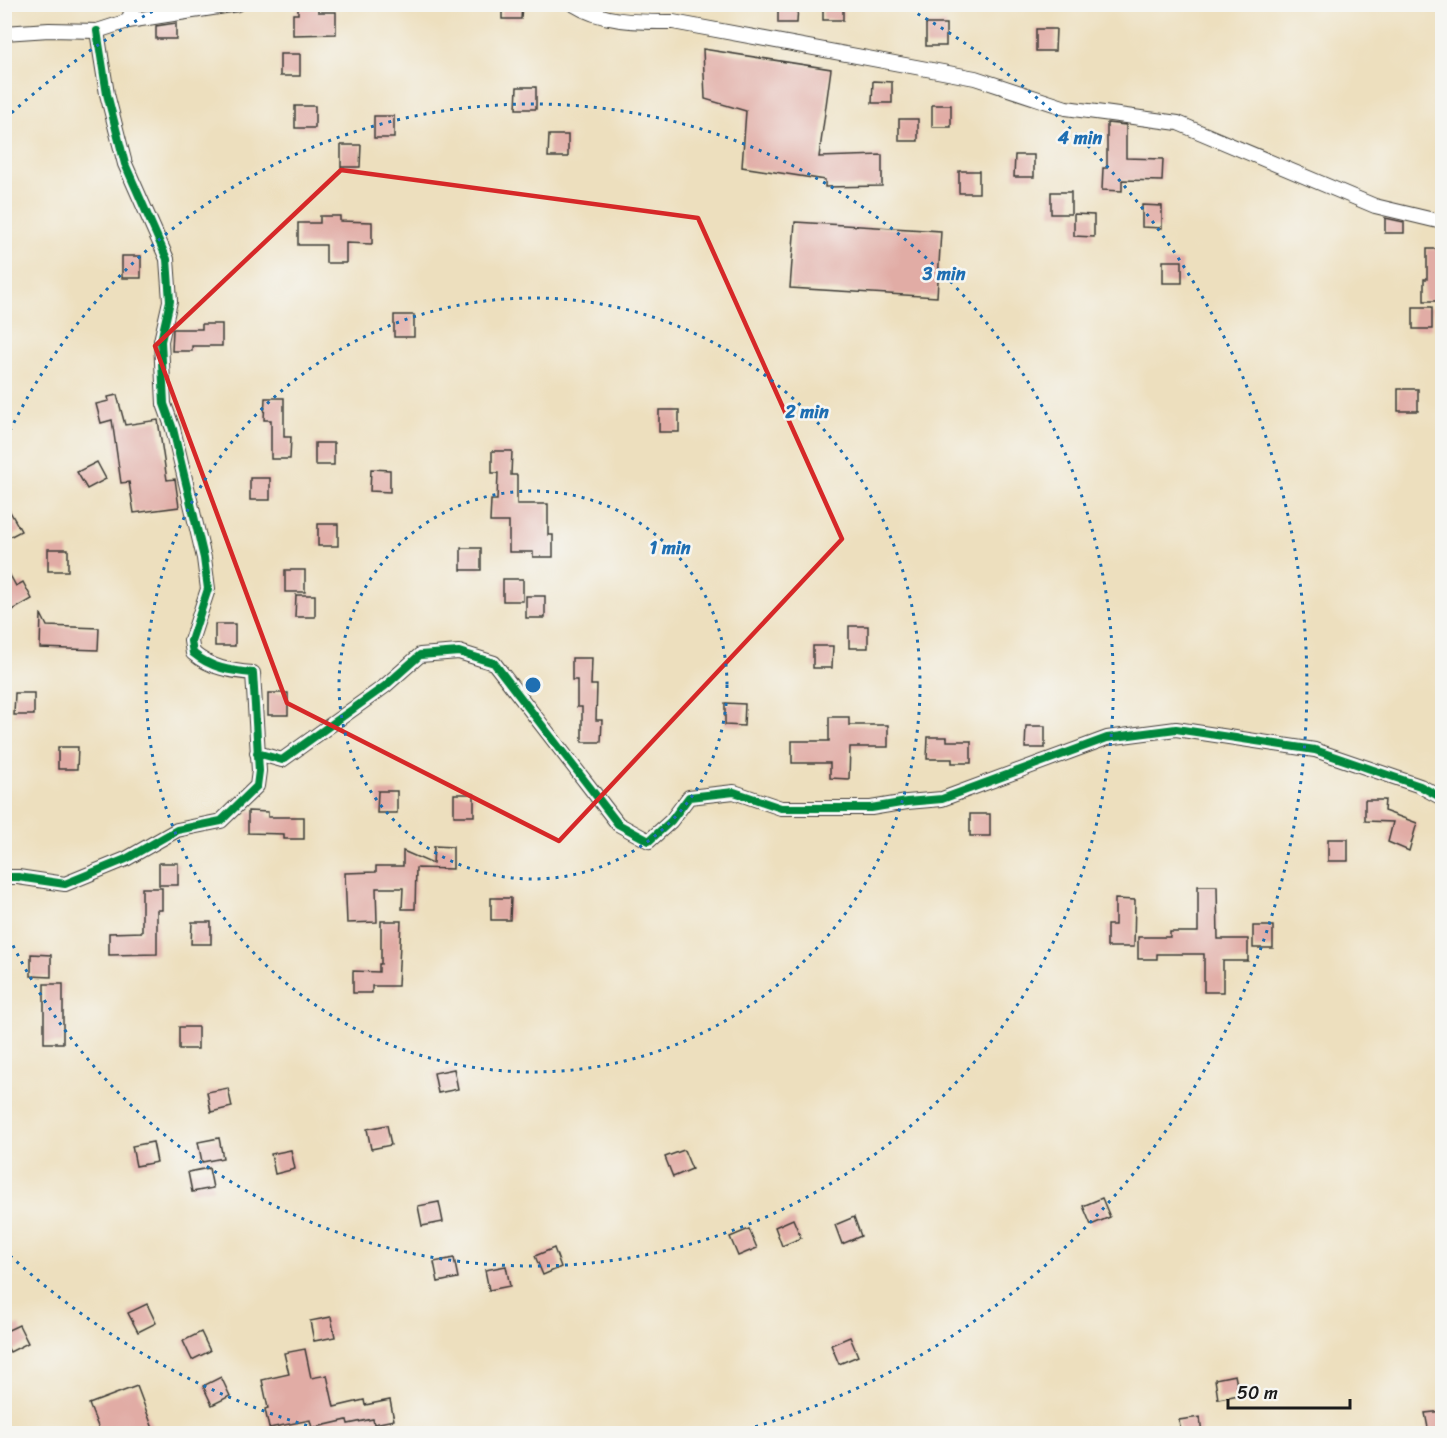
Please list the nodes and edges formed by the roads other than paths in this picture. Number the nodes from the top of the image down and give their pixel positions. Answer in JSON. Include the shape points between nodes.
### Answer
{"nodes":[{"id":1,"x":134,"y":4,"type":"edge"},
{"id":2,"x":238,"y":4,"type":"edge"},
{"id":3,"x":573,"y":4,"type":"edge"},
{"id":4,"x":128,"y":21,"type":"junction"},
{"id":5,"x":97,"y":31,"type":"junction"},
{"id":6,"x":4,"y":33,"type":"edge"},
{"id":7,"x":1443,"y":222,"type":"edge"},
{"id":8,"x":257,"y":753,"type":"junction"},
{"id":9,"x":1443,"y":798,"type":"edge"},
{"id":10,"x":4,"y":877,"type":"edge"}],
"edges":[{"from":1,"to":4,"type":"street"},
{"from":2,"to":4,"type":"street"},
{"from":3,"to":7,"type":"street","via":[[587,13],[631,22],[673,22],[975,78],[1066,108],[1178,123],[1375,206]]},
{"from":4,"to":5,"type":"street"},
{"from":5,"to":6,"type":"street"},
{"from":5,"to":8,"type":"street","via":[[107,94],[125,164],[167,259],[170,301],[160,341],[164,404],[204,558],[208,589],[191,641],[193,653],[223,670],[253,673]]},
{"from":8,"to":9,"type":"street","via":[[282,760],[385,686],[420,655],[459,652],[494,663],[618,824],[649,840],[671,821],[689,797],[734,792],[781,808],[871,808],[942,799],[1107,738],[1176,729],[1315,750],[1420,786]]},
{"from":8,"to":10,"type":"street","via":[[256,786],[221,821],[177,830],[126,859],[65,884]]}]}
